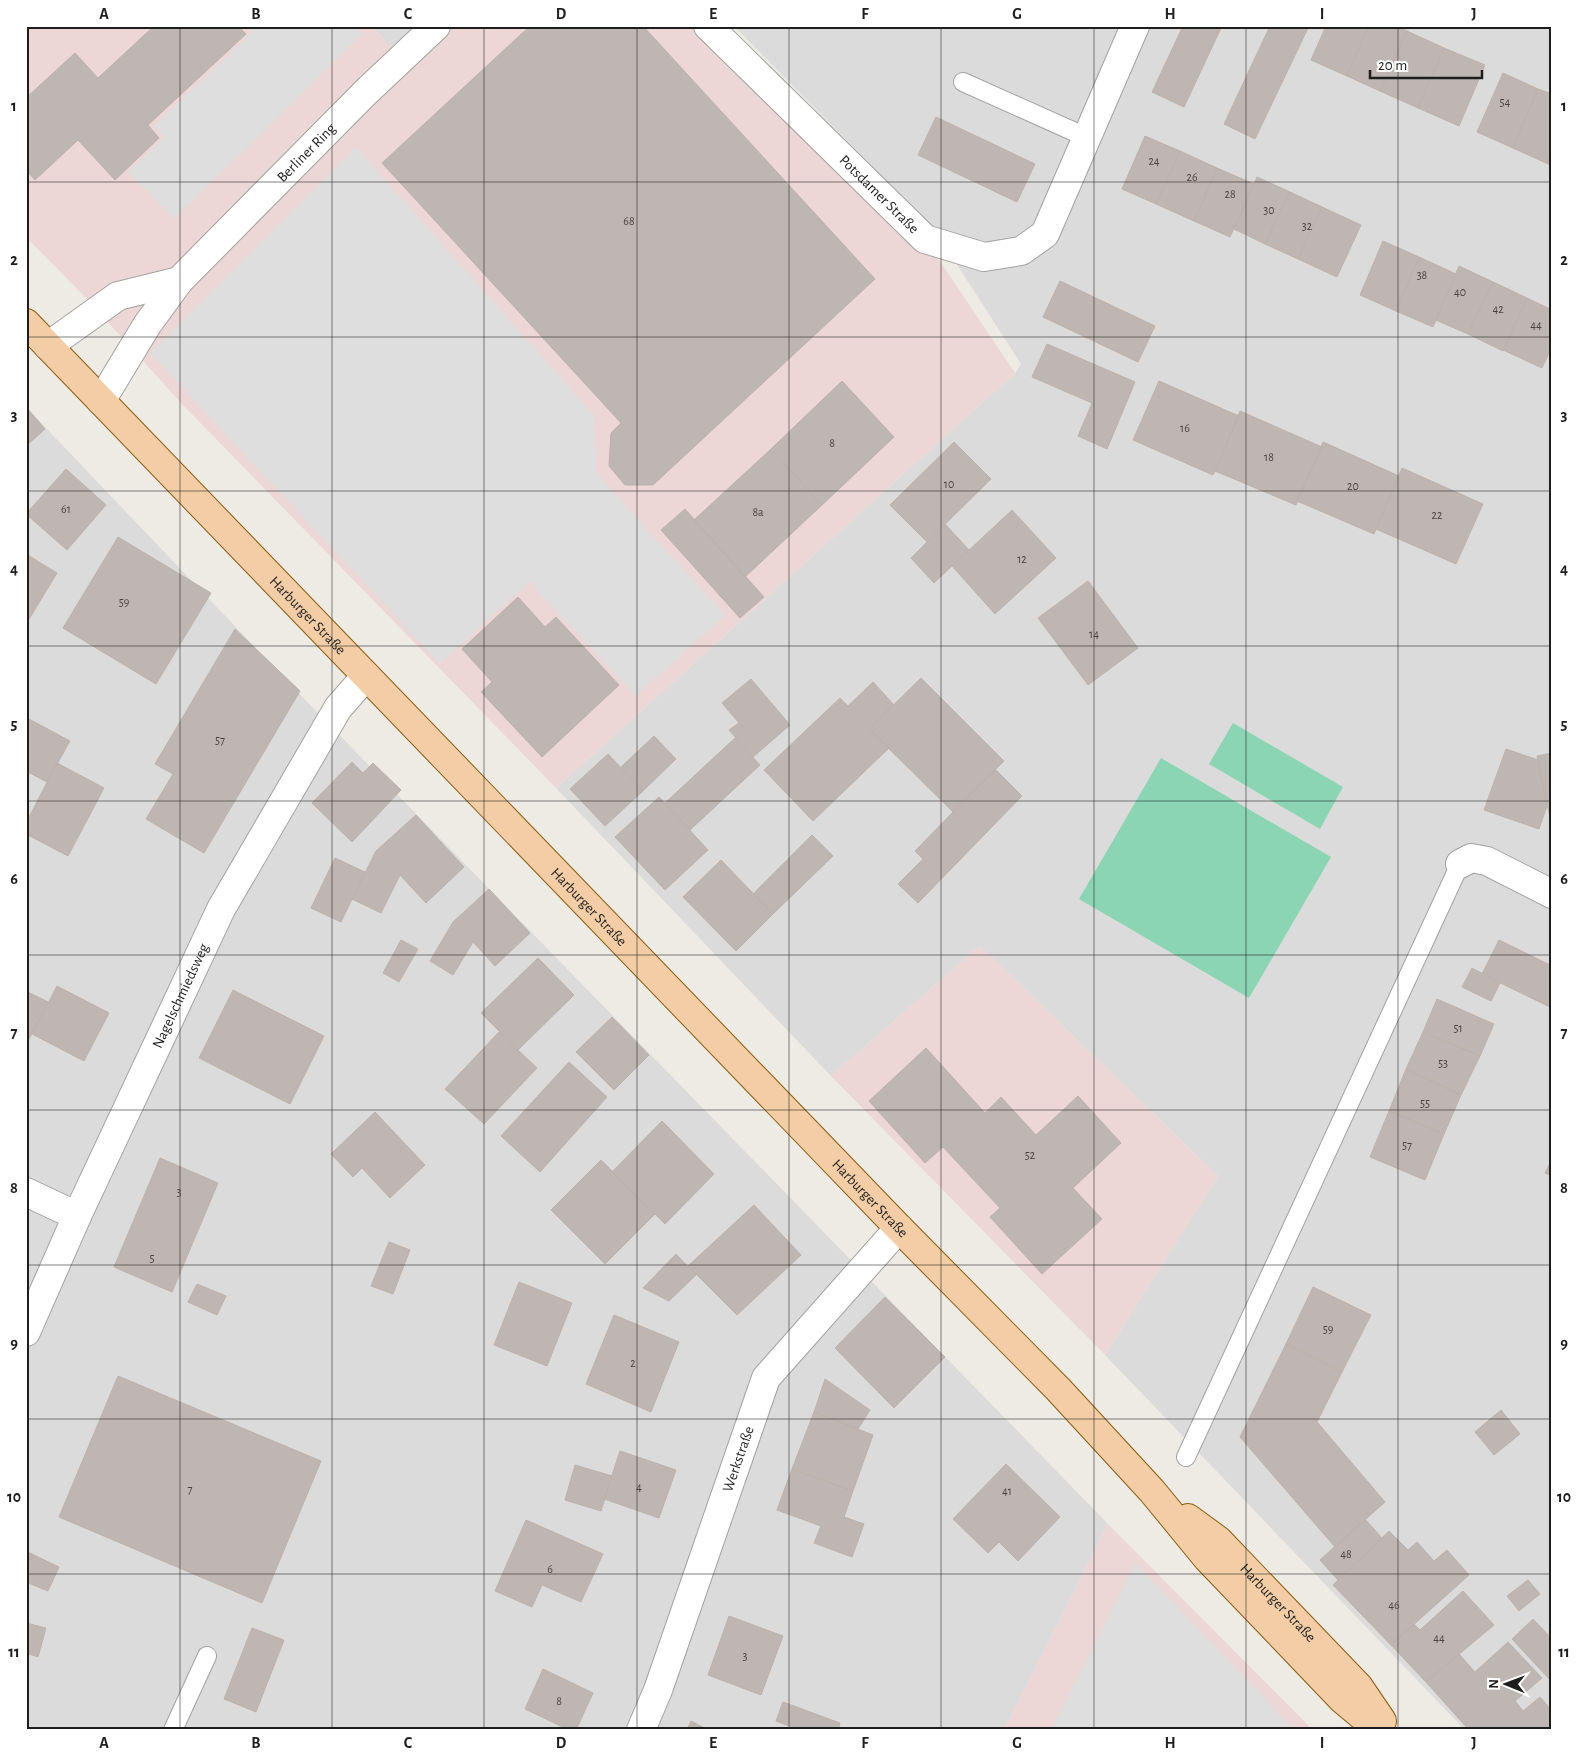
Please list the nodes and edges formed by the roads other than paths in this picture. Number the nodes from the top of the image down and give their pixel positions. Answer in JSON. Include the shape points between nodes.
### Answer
{"nodes":[{"id":1,"x":436,"y":26,"type":"edge"},
{"id":2,"x":708,"y":26,"type":"edge"},
{"id":3,"x":1135,"y":26,"type":"edge"},
{"id":4,"x":962,"y":82,"type":"dead end"},
{"id":5,"x":1086,"y":137,"type":"junction"},
{"id":6,"x":179,"y":281,"type":"junction"},
{"id":7,"x":26,"y":323,"type":"edge"},
{"id":8,"x":48,"y":346,"type":"junction"},
{"id":9,"x":101,"y":401,"type":"junction"},
{"id":10,"x":366,"y":676,"type":"junction"},
{"id":11,"x":1460,"y":864,"type":"joint"},
{"id":12,"x":1552,"y":894,"type":"edge"},
{"id":13,"x":26,"y":1192,"type":"edge"},
{"id":14,"x":77,"y":1216,"type":"junction"},
{"id":15,"x":899,"y":1228,"type":"junction"},
{"id":16,"x":26,"y":1332,"type":"edge"},
{"id":17,"x":1186,"y":1457,"type":"dead end"},
{"id":18,"x":1152,"y":1491,"type":"junction"},
{"id":19,"x":206,"y":1656,"type":"dead end"},
{"id":20,"x":173,"y":1730,"type":"edge"},
{"id":21,"x":641,"y":1730,"type":"edge"},
{"id":22,"x":1379,"y":1730,"type":"edge"},
{"id":23,"x":1388,"y":1730,"type":"edge"}],
"edges":[{"from":1,"to":6,"type":"street","name":"Berliner Ring"},
{"from":2,"to":5,"type":"street","name":"Potsdamer Straße","via":[[925,239],[984,257],[1021,251],[1045,234]]},
{"from":3,"to":5,"type":"street","name":"Potsdamer Straße"},
{"from":4,"to":5,"type":"lane"},
{"from":6,"to":8,"type":"street","via":[[118,296]]},
{"from":6,"to":9,"type":"street","name":"Berliner Ring","via":[[147,325]]},
{"from":7,"to":8,"type":"main road","name":"Harburger Straße"},
{"from":8,"to":9,"type":"main road","name":"Harburger Straße"},
{"from":9,"to":10,"type":"main road","name":"Harburger Straße"},
{"from":10,"to":14,"type":"street","name":"Nagelschmiedsweg","via":[[338,708],[221,909]]},
{"from":10,"to":15,"type":"main road","name":"Harburger Straße"},
{"from":11,"to":12,"type":"street","via":[[1471,858],[1487,861]]},
{"from":11,"to":17,"type":"lane"},
{"from":13,"to":14,"type":"street"},
{"from":14,"to":16,"type":"street","name":"Nagelschmiedsweg"},
{"from":15,"to":18,"type":"main road","name":"Harburger Straße","via":[[1058,1389]]},
{"from":15,"to":21,"type":"street","name":"Werkstraße","via":[[766,1378],[658,1690]]},
{"from":18,"to":22,"type":"main road","name":"Harburger Straße","via":[[1207,1558],[1343,1700]]},
{"from":18,"to":23,"type":"main road","name":"Harburger Straße","via":[[1218,1540],[1359,1687]]},
{"from":19,"to":20,"type":"lane"}]}
